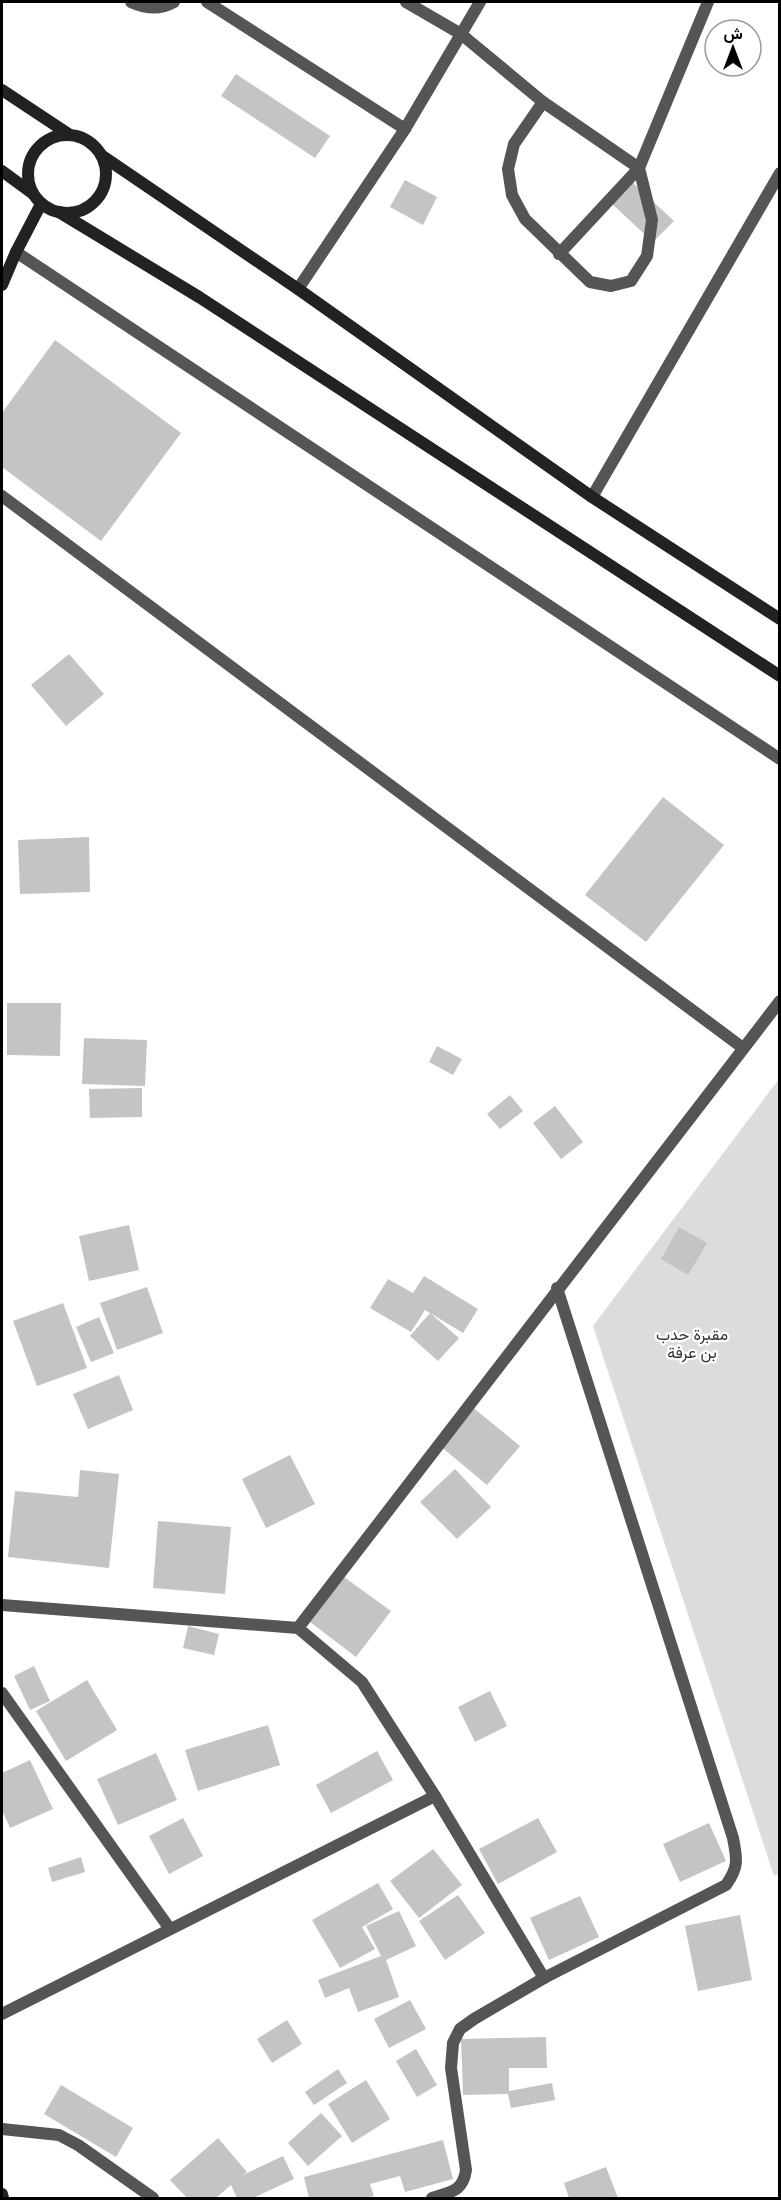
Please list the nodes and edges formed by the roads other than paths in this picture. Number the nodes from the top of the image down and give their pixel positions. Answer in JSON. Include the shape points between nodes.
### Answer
{"nodes":[{"id":1,"x":131,"y":2,"type":"edge"},
{"id":2,"x":174,"y":2,"type":"edge"},
{"id":3,"x":207,"y":2,"type":"edge"},
{"id":4,"x":406,"y":2,"type":"edge"},
{"id":5,"x":480,"y":2,"type":"edge"},
{"id":6,"x":708,"y":2,"type":"edge"},
{"id":7,"x":461,"y":34,"type":"junction"},
{"id":8,"x":2,"y":90,"type":"edge"},
{"id":9,"x":543,"y":102,"type":"junction"},
{"id":10,"x":405,"y":129,"type":"junction"},
{"id":11,"x":70,"y":135,"type":"junction"},
{"id":12,"x":101,"y":155,"type":"junction"},
{"id":13,"x":639,"y":168,"type":"junction"},
{"id":14,"x":2,"y":171,"type":"edge"},
{"id":15,"x":780,"y":172,"type":"edge"},
{"id":16,"x":37,"y":199,"type":"junction"},
{"id":17,"x":58,"y":212,"type":"junction"},
{"id":18,"x":16,"y":252,"type":"junction"},
{"id":19,"x":559,"y":254,"type":"junction"},
{"id":20,"x":2,"y":285,"type":"edge"},
{"id":21,"x":298,"y":289,"type":"junction"},
{"id":22,"x":2,"y":496,"type":"edge"},
{"id":23,"x":592,"y":497,"type":"junction"},
{"id":24,"x":780,"y":619,"type":"edge"},
{"id":25,"x":780,"y":676,"type":"edge"},
{"id":26,"x":780,"y":759,"type":"edge"},
{"id":27,"x":780,"y":1001,"type":"edge"},
{"id":28,"x":743,"y":1048,"type":"junction"},
{"id":29,"x":557,"y":1288,"type":"junction"},
{"id":30,"x":2,"y":1605,"type":"edge"},
{"id":31,"x":298,"y":1628,"type":"junction"},
{"id":32,"x":2,"y":1693,"type":"edge"},
{"id":33,"x":435,"y":1796,"type":"junction"},
{"id":34,"x":170,"y":1929,"type":"junction"},
{"id":35,"x":544,"y":1978,"type":"junction"},
{"id":36,"x":2,"y":2014,"type":"edge"},
{"id":37,"x":2,"y":2129,"type":"edge"},
{"id":38,"x":2,"y":2194,"type":"edge"},
{"id":39,"x":3,"y":2199,"type":"edge"},
{"id":40,"x":153,"y":2199,"type":"edge"},
{"id":41,"x":432,"y":2199,"type":"edge"}],
"edges":[{"from":1,"to":2,"type":"street","via":[[155,8]]},
{"from":3,"to":10,"type":"street"},
{"from":4,"to":7,"type":"street"},
{"from":5,"to":7,"type":"street"},
{"from":6,"to":13,"type":"street"},
{"from":7,"to":9,"type":"street"},
{"from":7,"to":10,"type":"street"},
{"from":8,"to":11,"type":"main road"},
{"from":9,"to":13,"type":"street"},
{"from":9,"to":19,"type":"street","via":[[514,144],[508,169],[512,195],[525,219]]},
{"from":10,"to":21,"type":"street"},
{"from":11,"to":12,"type":"main road","via":[[88,141]]},
{"from":11,"to":16,"type":"main road","via":[[46,140],[30,159],[28,183]]},
{"from":12,"to":17,"type":"main road","via":[[106,177],[98,197],[80,211]]},
{"from":12,"to":21,"type":"main road"},
{"from":13,"to":19,"type":"street"},
{"from":13,"to":19,"type":"street","via":[[652,220],[647,256],[631,280],[611,286],[590,282]]},
{"from":14,"to":16,"type":"main road"},
{"from":15,"to":23,"type":"street"},
{"from":16,"to":17,"type":"main road"},
{"from":16,"to":18,"type":"main road"},
{"from":17,"to":25,"type":"main road","via":[[199,297]]},
{"from":18,"to":20,"type":"main road"},
{"from":18,"to":26,"type":"street"},
{"from":21,"to":23,"type":"main road"},
{"from":22,"to":28,"type":"street"},
{"from":23,"to":24,"type":"main road"},
{"from":27,"to":28,"type":"street"},
{"from":28,"to":29,"type":"street"},
{"from":29,"to":31,"type":"street"},
{"from":29,"to":35,"type":"street","via":[[736,1854],[735,1873],[726,1885]]},
{"from":30,"to":31,"type":"street"},
{"from":31,"to":33,"type":"street","via":[[362,1682]]},
{"from":32,"to":34,"type":"street"},
{"from":33,"to":34,"type":"street"},
{"from":33,"to":35,"type":"street"},
{"from":34,"to":36,"type":"street"},
{"from":35,"to":41,"type":"street","via":[[460,2029],[453,2043],[451,2068],[465,2181],[457,2190]]},
{"from":37,"to":40,"type":"street","via":[[59,2135]]},
{"from":38,"to":39,"type":"main road"}]}
